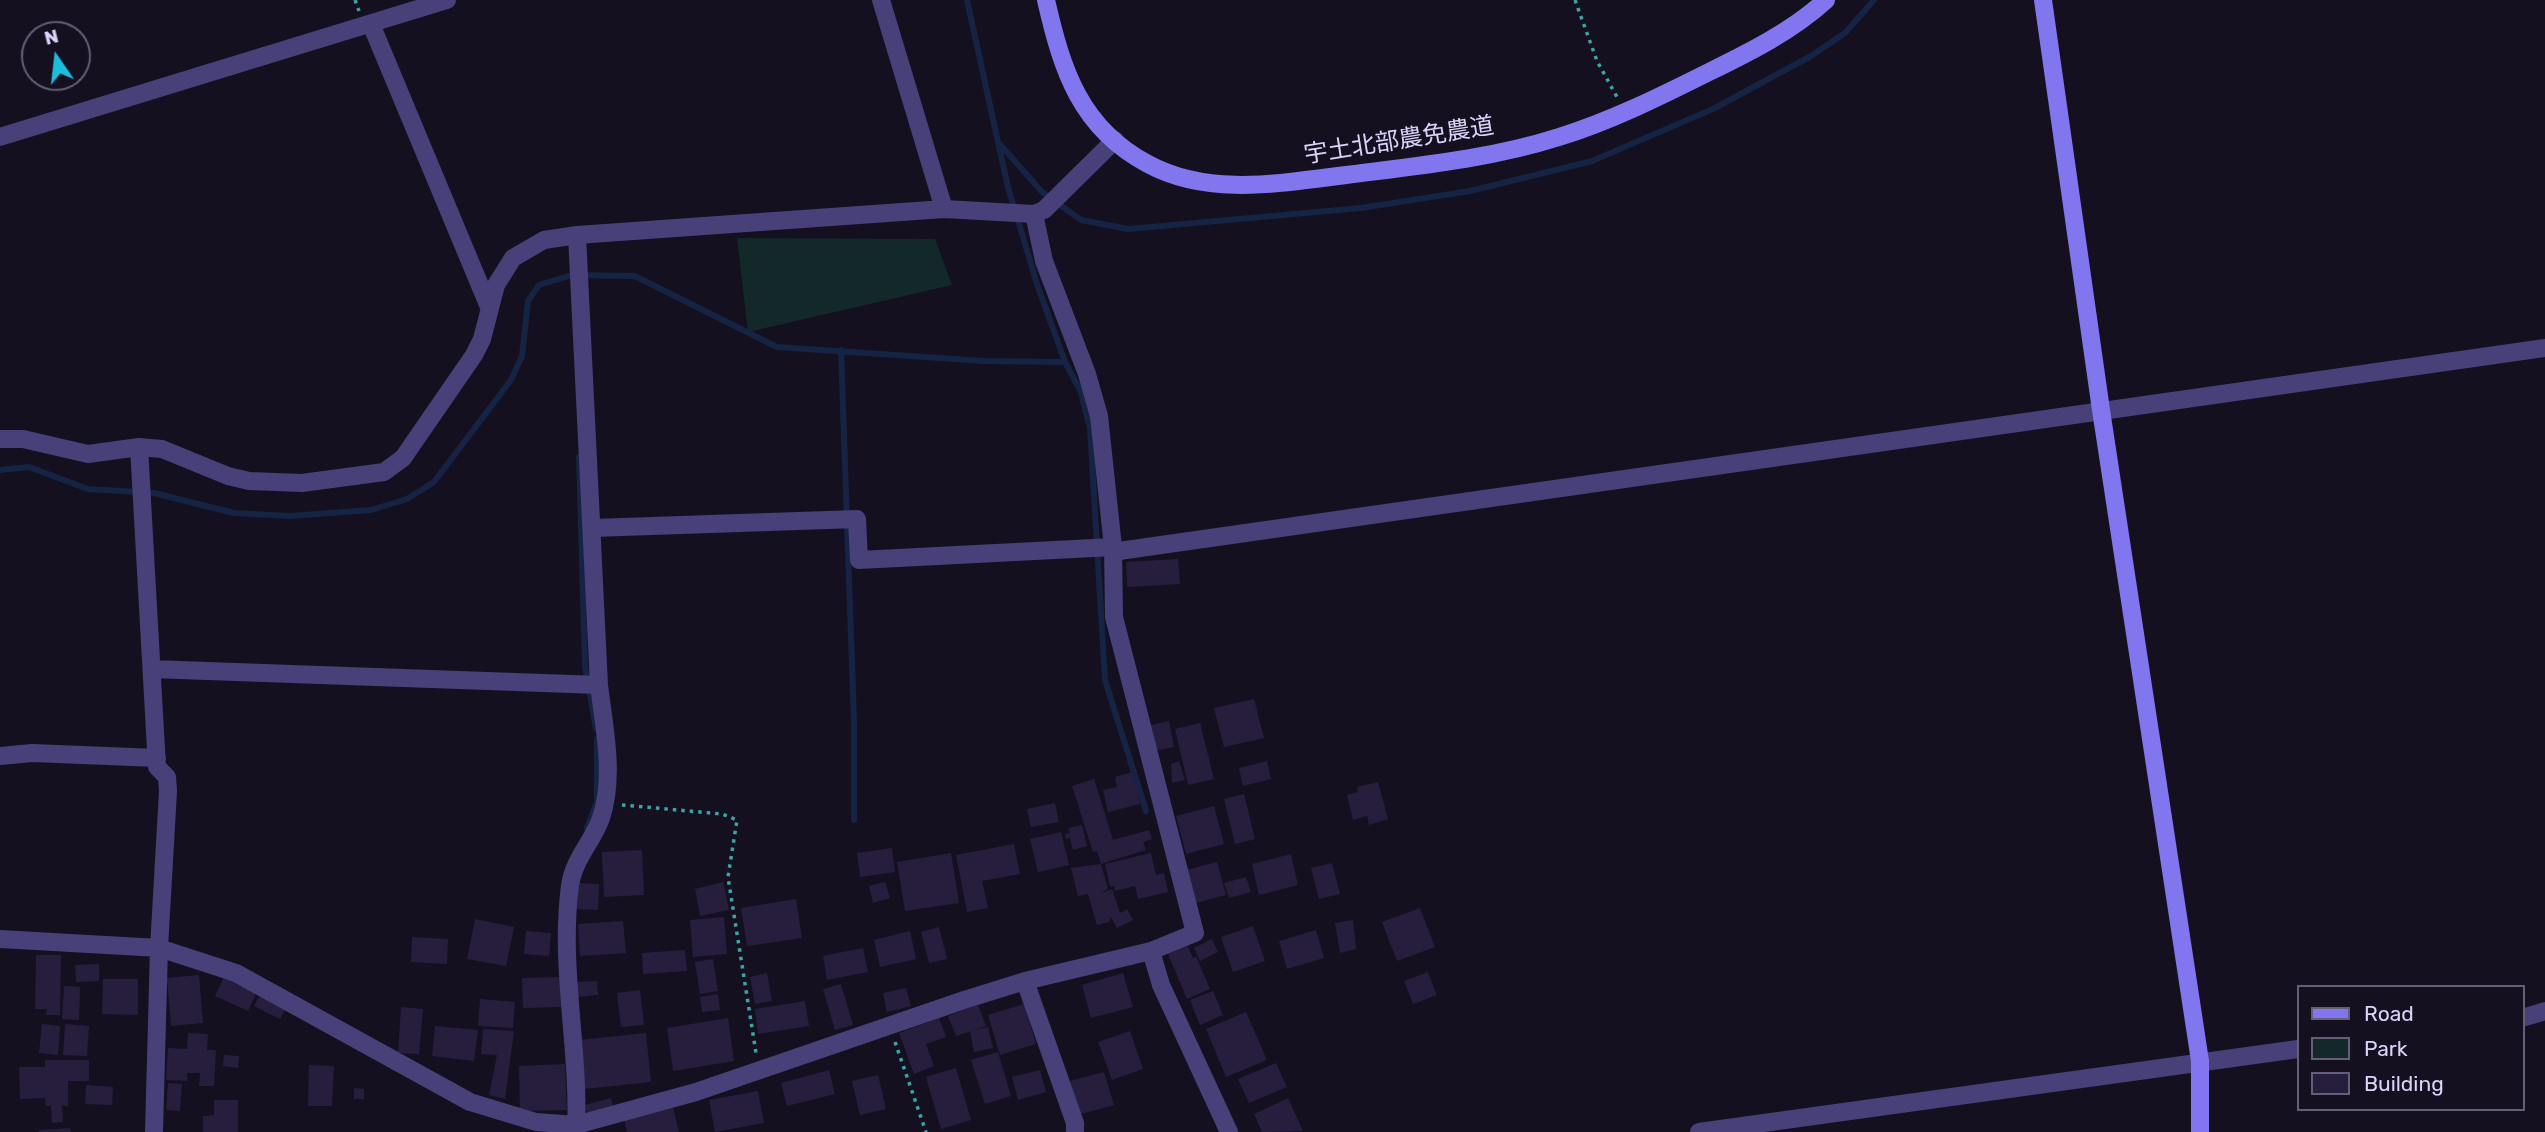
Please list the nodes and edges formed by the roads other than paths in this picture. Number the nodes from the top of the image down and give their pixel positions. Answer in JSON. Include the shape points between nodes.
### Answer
{"nodes":[{"id":1,"x":447,"y":0,"type":"edge"},
{"id":2,"x":881,"y":0,"type":"edge"},
{"id":3,"x":1046,"y":0,"type":"edge"},
{"id":4,"x":1826,"y":0,"type":"edge"},
{"id":5,"x":2043,"y":0,"type":"edge"},
{"id":6,"x":371,"y":24,"type":"junction"},
{"id":7,"x":0,"y":137,"type":"edge"},
{"id":8,"x":1115,"y":140,"type":"junction"},
{"id":9,"x":944,"y":209,"type":"junction"},
{"id":10,"x":1034,"y":214,"type":"junction"},
{"id":11,"x":577,"y":235,"type":"junction"},
{"id":12,"x":489,"y":307,"type":"junction"},
{"id":13,"x":2545,"y":348,"type":"edge"},
{"id":14,"x":2101,"y":410,"type":"junction"},
{"id":15,"x":0,"y":439,"type":"edge"},
{"id":16,"x":139,"y":447,"type":"junction"},
{"id":17,"x":593,"y":528,"type":"junction"},
{"id":18,"x":1113,"y":549,"type":"junction"},
{"id":19,"x":152,"y":669,"type":"junction"},
{"id":20,"x":599,"y":685,"type":"junction"},
{"id":21,"x":0,"y":756,"type":"edge"},
{"id":22,"x":157,"y":758,"type":"junction"},
{"id":23,"x":0,"y":939,"type":"edge"},
{"id":24,"x":159,"y":948,"type":"junction"},
{"id":25,"x":1151,"y":951,"type":"junction"},
{"id":26,"x":1025,"y":981,"type":"junction"},
{"id":27,"x":2545,"y":1011,"type":"edge"},
{"id":28,"x":2524,"y":1017,"type":"edge"},
{"id":29,"x":2296,"y":1049,"type":"edge"},
{"id":30,"x":2200,"y":1061,"type":"junction"},
{"id":31,"x":576,"y":1129,"type":"edge"},
{"id":32,"x":153,"y":1132,"type":"edge"},
{"id":33,"x":1076,"y":1132,"type":"edge"},
{"id":34,"x":1228,"y":1132,"type":"edge"},
{"id":35,"x":1699,"y":1132,"type":"edge"},
{"id":36,"x":2200,"y":1132,"type":"edge"}],
"edges":[{"from":1,"to":6,"type":"street"},
{"from":2,"to":9,"type":"street"},
{"from":3,"to":8,"type":"street","name":"宇土北部農免農道","via":[[1069,81],[1097,124]]},
{"from":4,"to":8,"type":"street","name":"宇土北部農免農道","via":[[1770,41],[1625,111],[1558,138],[1454,162],[1246,186],[1167,173]]},
{"from":5,"to":14,"type":"street"},
{"from":6,"to":7,"type":"street"},
{"from":6,"to":12,"type":"street"},
{"from":8,"to":10,"type":"street","via":[[1044,210]]},
{"from":9,"to":10,"type":"street"},
{"from":9,"to":11,"type":"street"},
{"from":10,"to":18,"type":"street","via":[[1044,261],[1099,416]]},
{"from":11,"to":12,"type":"street","via":[[544,240],[513,258]]},
{"from":11,"to":17,"type":"street"},
{"from":12,"to":16,"type":"street","via":[[482,339],[460,378],[403,458],[384,472],[302,482],[249,481],[162,449]]},
{"from":13,"to":14,"type":"street"},
{"from":14,"to":18,"type":"street"},
{"from":14,"to":30,"type":"street"},
{"from":15,"to":16,"type":"street","via":[[23,439],[88,454]]},
{"from":16,"to":19,"type":"street"},
{"from":17,"to":18,"type":"street","via":[[857,519],[859,560]]},
{"from":17,"to":20,"type":"street"},
{"from":18,"to":25,"type":"street","via":[[1114,617],[1195,933]]},
{"from":19,"to":20,"type":"street"},
{"from":19,"to":22,"type":"street"},
{"from":20,"to":31,"type":"street","via":[[607,743],[603,804],[601,818],[570,883],[567,926]]},
{"from":21,"to":22,"type":"street"},
{"from":22,"to":24,"type":"street","via":[[169,791]]},
{"from":23,"to":24,"type":"street"},
{"from":24,"to":31,"type":"street","via":[[236,973],[470,1102]]},
{"from":24,"to":32,"type":"street"},
{"from":25,"to":26,"type":"street"},
{"from":25,"to":34,"type":"street","via":[[1161,985]]},
{"from":26,"to":31,"type":"street"},
{"from":26,"to":33,"type":"street"},
{"from":27,"to":28,"type":"street"},
{"from":29,"to":30,"type":"street"},
{"from":30,"to":35,"type":"street"},
{"from":30,"to":36,"type":"street"}]}
